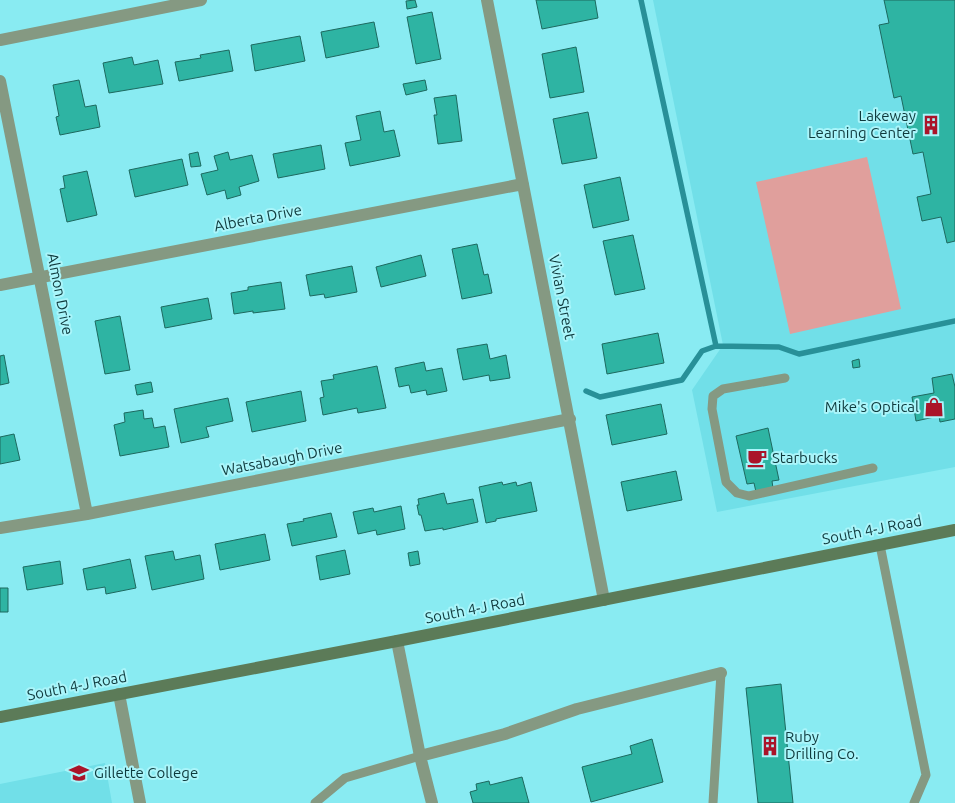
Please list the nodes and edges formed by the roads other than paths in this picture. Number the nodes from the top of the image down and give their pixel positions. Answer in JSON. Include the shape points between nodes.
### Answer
{"nodes":[{"id":1,"x":201,"y":0,"type":"edge"},
{"id":2,"x":487,"y":0,"type":"edge"},
{"id":3,"x":0,"y":40,"type":"edge"},
{"id":4,"x":0,"y":81,"type":"edge"},
{"id":5,"x":523,"y":184,"type":"junction"},
{"id":6,"x":40,"y":278,"type":"junction"},
{"id":7,"x":0,"y":285,"type":"edge"},
{"id":8,"x":785,"y":378,"type":"dead end"},
{"id":9,"x":570,"y":418,"type":"junction"},
{"id":10,"x":873,"y":468,"type":"dead end"},
{"id":11,"x":87,"y":514,"type":"junction"},
{"id":12,"x":0,"y":528,"type":"edge"},
{"id":13,"x":955,"y":530,"type":"edge"},
{"id":14,"x":880,"y":545,"type":"junction"},
{"id":15,"x":604,"y":600,"type":"junction"},
{"id":16,"x":397,"y":641,"type":"junction"},
{"id":17,"x":721,"y":673,"type":"joint"},
{"id":18,"x":119,"y":694,"type":"junction"},
{"id":19,"x":0,"y":717,"type":"edge"},
{"id":20,"x":420,"y":756,"type":"junction"},
{"id":21,"x":140,"y":803,"type":"edge"},
{"id":22,"x":315,"y":803,"type":"edge"},
{"id":23,"x":432,"y":803,"type":"edge"},
{"id":24,"x":713,"y":803,"type":"edge"},
{"id":25,"x":914,"y":803,"type":"edge"}],
"edges":[{"from":1,"to":3,"type":"street"},
{"from":2,"to":5,"type":"street","name":"Vivian Street"},
{"from":4,"to":6,"type":"street","name":"Almon Drive"},
{"from":5,"to":6,"type":"street","name":"Alberta Drive"},
{"from":5,"to":9,"type":"street","name":"Vivian Street"},
{"from":6,"to":7,"type":"street","name":"Alberta Drive"},
{"from":6,"to":11,"type":"street","name":"Almon Drive"},
{"from":8,"to":10,"type":"lane","via":[[723,389],[714,396],[712,409],[726,482],[737,493],[749,496]]},
{"from":9,"to":11,"type":"street","name":"Watsabaugh Drive"},
{"from":9,"to":15,"type":"street","name":"Vivian Street"},
{"from":11,"to":12,"type":"street","name":"Watsabaugh Drive"},
{"from":13,"to":14,"type":"main road","name":"South 4-J Road"},
{"from":14,"to":15,"type":"main road","name":"South 4-J Road"},
{"from":14,"to":25,"type":"lane","via":[[926,775]]},
{"from":15,"to":16,"type":"main road","name":"South 4-J Road"},
{"from":16,"to":18,"type":"main road","name":"South 4-J Road"},
{"from":16,"to":20,"type":"street"},
{"from":17,"to":20,"type":"street","via":[[577,709],[505,734]]},
{"from":17,"to":24,"type":"lane"},
{"from":18,"to":19,"type":"main road","name":"South 4-J Road"},
{"from":18,"to":21,"type":"street"},
{"from":20,"to":22,"type":"lane","via":[[346,778]]},
{"from":20,"to":23,"type":"street"}]}
